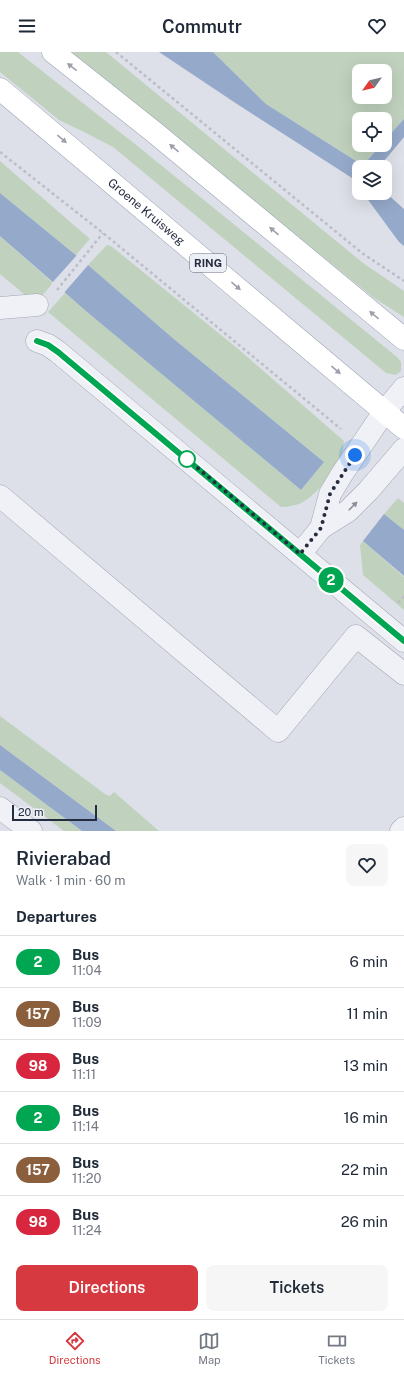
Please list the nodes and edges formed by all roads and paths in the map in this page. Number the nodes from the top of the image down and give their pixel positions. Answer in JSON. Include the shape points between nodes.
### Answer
{"nodes":[{"id":1,"x":53,"y":52,"type":"edge"},
{"id":2,"x":116,"y":52,"type":"edge"},
{"id":3,"x":0,"y":89,"type":"edge"},
{"id":4,"x":0,"y":152,"type":"edge"},
{"id":5,"x":103,"y":233,"type":"junction"},
{"id":6,"x":404,"y":281,"type":"edge"},
{"id":7,"x":45,"y":299,"type":"joint"},
{"id":8,"x":0,"y":308,"type":"edge"},
{"id":9,"x":404,"y":340,"type":"edge"},
{"id":10,"x":37,"y":341,"type":"dead end"},
{"id":11,"x":404,"y":388,"type":"edge"},
{"id":12,"x":384,"y":412,"type":"junction"},
{"id":13,"x":404,"y":428,"type":"edge"},
{"id":14,"x":361,"y":446,"type":"junction"},
{"id":15,"x":404,"y":448,"type":"edge"},
{"id":16,"x":0,"y":496,"type":"edge"},
{"id":17,"x":321,"y":528,"type":"junction"},
{"id":18,"x":300,"y":554,"type":"junction"},
{"id":19,"x":404,"y":641,"type":"edge"},
{"id":20,"x":404,"y":674,"type":"edge"},
{"id":21,"x":0,"y":808,"type":"edge"},
{"id":22,"x":404,"y":828,"type":"edge"},
{"id":23,"x":31,"y":831,"type":"edge"},
{"id":24,"x":401,"y":831,"type":"edge"}],
"edges":[{"from":9,"to":1,"type":"main road","one_way":true,"via":[[154,132]]},
{"from":2,"to":6,"type":"path","via":[[362,253]]},
{"from":3,"to":12,"type":"main road","name":"Groene Kruisweg","number":"RING","one_way":true},
{"from":4,"to":5,"type":"path"},
{"from":5,"to":7,"type":"path","via":[[87,255]]},
{"from":5,"to":14,"type":"path"},
{"from":7,"to":8,"type":"street"},
{"from":10,"to":18,"type":"street","via":[[58,352]]},
{"from":11,"to":12,"type":"street"},
{"from":12,"to":13,"type":"main road","name":"Groene Kruisweg","number":"RING"},
{"from":12,"to":14,"type":"street"},
{"from":14,"to":17,"type":"street","via":[[330,494]]},
{"from":17,"to":15,"type":"street","one_way":true,"via":[[348,511]]},
{"from":16,"to":20,"type":"street","via":[[278,730],[356,636]]},
{"from":17,"to":18,"type":"street"},
{"from":18,"to":19,"type":"street"},
{"from":21,"to":23,"type":"street"},
{"from":22,"to":24,"type":"street"}]}
